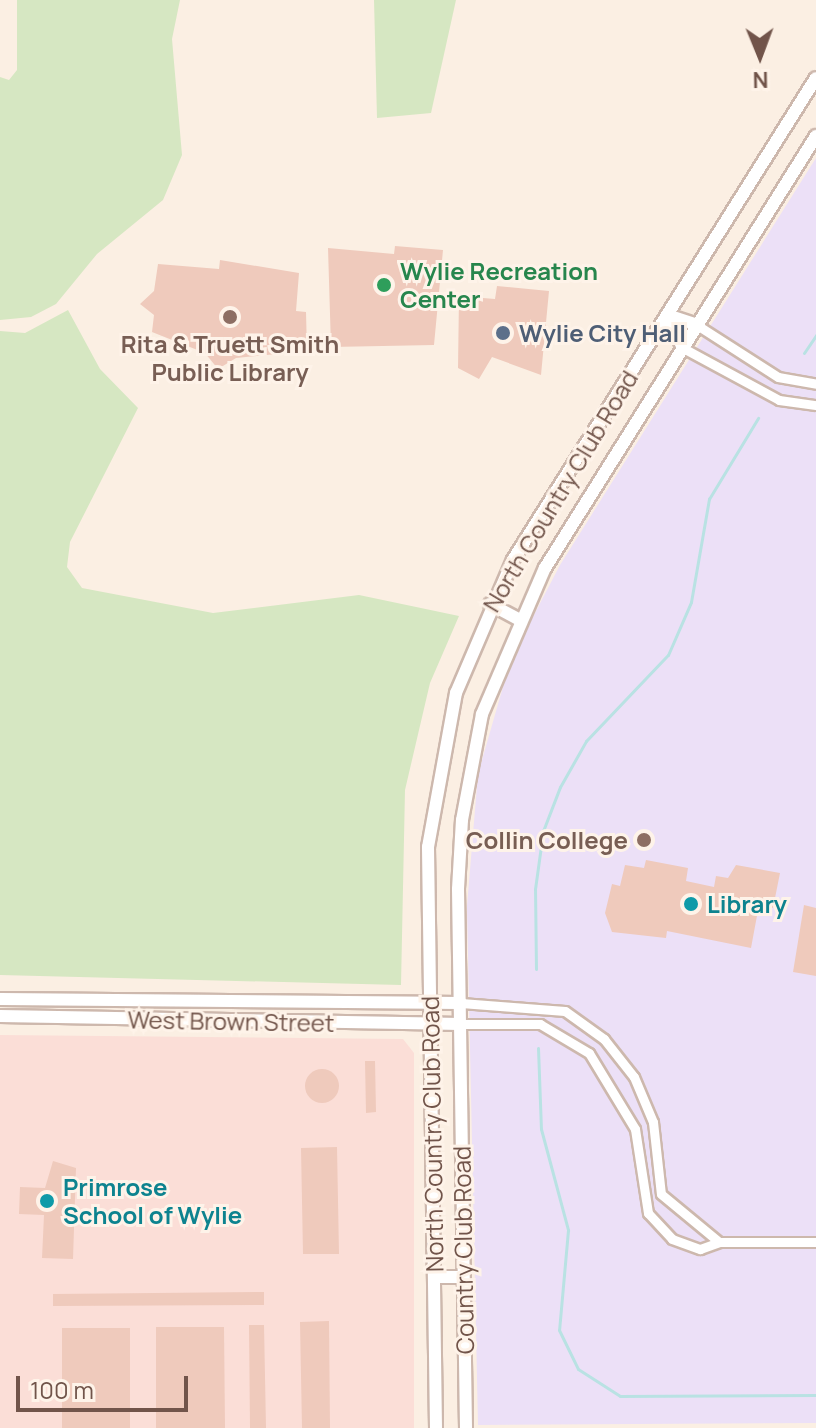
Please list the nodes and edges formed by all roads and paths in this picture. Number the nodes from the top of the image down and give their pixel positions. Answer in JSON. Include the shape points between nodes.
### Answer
{"nodes":[{"id":1,"x":816,"y":78,"type":"edge"},
{"id":2,"x":816,"y":136,"type":"edge"},
{"id":3,"x":667,"y":315,"type":"junction"},
{"id":4,"x":697,"y":325,"type":"junction"},
{"id":5,"x":683,"y":348,"type":"junction"},
{"id":6,"x":816,"y":384,"type":"edge"},
{"id":7,"x":816,"y":405,"type":"edge"},
{"id":8,"x":490,"y":604,"type":"junction"},
{"id":9,"x":518,"y":619,"type":"junction"},
{"id":10,"x":0,"y":999,"type":"edge"},
{"id":11,"x":430,"y":1002,"type":"junction"},
{"id":12,"x":461,"y":1003,"type":"junction"},
{"id":13,"x":193,"y":1004,"type":"junction"},
{"id":14,"x":0,"y":1016,"type":"edge"},
{"id":15,"x":129,"y":1019,"type":"junction"},
{"id":16,"x":430,"y":1024,"type":"junction"},
{"id":17,"x":461,"y":1024,"type":"junction"},
{"id":18,"x":719,"y":1242,"type":"junction"},
{"id":19,"x":816,"y":1242,"type":"edge"},
{"id":20,"x":434,"y":1277,"type":"junction"},
{"id":21,"x":463,"y":1277,"type":"junction"},
{"id":22,"x":436,"y":1428,"type":"edge"},
{"id":23,"x":466,"y":1428,"type":"edge"}],
"edges":[{"from":1,"to":3,"type":"main road","name":"North Country Club Road"},
{"from":2,"to":4,"type":"main road","name":"North Country Club Road"},
{"from":3,"to":4,"type":"main road"},
{"from":3,"to":5,"type":"main road"},
{"from":3,"to":8,"type":"main road","name":"North Country Club Road"},
{"from":4,"to":5,"type":"main road","name":"North Country Club Road"},
{"from":4,"to":6,"type":"street","via":[[778,377]]},
{"from":5,"to":7,"type":"street","via":[[779,400]]},
{"from":5,"to":9,"type":"main road","name":"North Country Club Road"},
{"from":8,"to":9,"type":"main road"},
{"from":8,"to":11,"type":"main road","name":"North Country Club Road","via":[[456,693],[435,783]]},
{"from":9,"to":12,"type":"main road","name":"North Country Club Road","via":[[482,714],[467,783],[459,876]]},
{"from":10,"to":13,"type":"main road","name":"West Brown Street"},
{"from":11,"to":12,"type":"main road","name":"West Brown Street"},
{"from":11,"to":13,"type":"main road","name":"West Brown Street"},
{"from":11,"to":16,"type":"main road","name":"North Country Club Road"},
{"from":12,"to":17,"type":"main road","name":"North Country Club Road"},
{"from":12,"to":18,"type":"street","via":[[565,1011],[604,1039],[634,1077],[653,1122],[661,1194]]},
{"from":13,"to":15,"type":"main road"},
{"from":14,"to":15,"type":"main road","name":"West Brown Street"},
{"from":15,"to":16,"type":"main road","name":"West Brown Street"},
{"from":16,"to":17,"type":"main road","name":"West Brown Street"},
{"from":16,"to":20,"type":"main road","name":"North Country Club Road"},
{"from":17,"to":18,"type":"street","via":[[540,1024],[589,1053],[635,1129],[648,1213],[672,1239],[700,1249]]},
{"from":17,"to":21,"type":"main road","name":"Country Club Road"},
{"from":18,"to":19,"type":"street"},
{"from":20,"to":21,"type":"main road"},
{"from":20,"to":22,"type":"main road","name":"North Country Club Road"},
{"from":21,"to":23,"type":"main road","name":"Country Club Road"}]}
